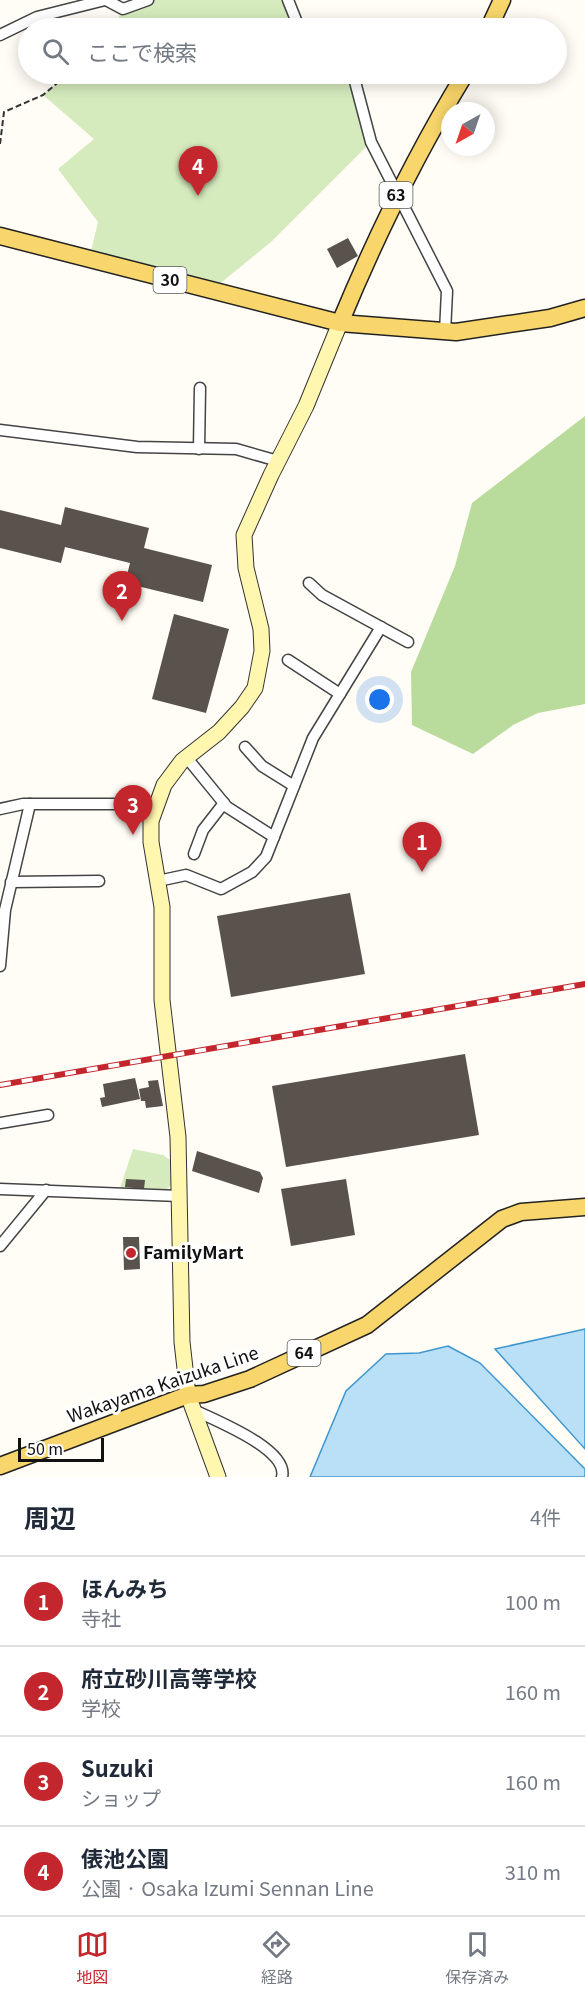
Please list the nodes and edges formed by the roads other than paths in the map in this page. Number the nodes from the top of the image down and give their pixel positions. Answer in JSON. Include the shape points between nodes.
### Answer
{"nodes":[{"id":1,"x":106,"y":0,"type":"edge"},
{"id":2,"x":148,"y":0,"type":"edge"},
{"id":3,"x":288,"y":0,"type":"edge"},
{"id":4,"x":502,"y":0,"type":"edge"},
{"id":5,"x":35,"y":18,"type":"edge"},
{"id":6,"x":295,"y":18,"type":"edge"},
{"id":7,"x":494,"y":18,"type":"edge"},
{"id":8,"x":18,"y":26,"type":"edge"},
{"id":9,"x":0,"y":35,"type":"edge"},
{"id":10,"x":356,"y":84,"type":"edge"},
{"id":11,"x":459,"y":84,"type":"edge"},
{"id":12,"x":397,"y":193,"type":"junction"},
{"id":13,"x":0,"y":236,"type":"edge"},
{"id":14,"x":585,"y":308,"type":"edge"},
{"id":15,"x":340,"y":323,"type":"junction"},
{"id":16,"x":445,"y":332,"type":"junction"},
{"id":17,"x":200,"y":388,"type":"dead end"},
{"id":18,"x":0,"y":430,"type":"edge"},
{"id":19,"x":199,"y":448,"type":"junction"},
{"id":20,"x":278,"y":461,"type":"junction"},
{"id":21,"x":309,"y":583,"type":"dead end"},
{"id":22,"x":381,"y":627,"type":"junction"},
{"id":23,"x":408,"y":642,"type":"dead end"},
{"id":24,"x":288,"y":660,"type":"dead end"},
{"id":25,"x":340,"y":694,"type":"junction"},
{"id":26,"x":245,"y":747,"type":"dead end"},
{"id":27,"x":187,"y":758,"type":"junction"},
{"id":28,"x":294,"y":786,"type":"junction"},
{"id":29,"x":224,"y":803,"type":"junction"},
{"id":30,"x":30,"y":804,"type":"junction"},
{"id":31,"x":156,"y":804,"type":"junction"},
{"id":32,"x":0,"y":809,"type":"edge"},
{"id":33,"x":274,"y":837,"type":"junction"},
{"id":34,"x":194,"y":854,"type":"dead end"},
{"id":35,"x":99,"y":881,"type":"dead end"},
{"id":36,"x":158,"y":881,"type":"junction"},
{"id":37,"x":11,"y":882,"type":"junction"},
{"id":38,"x":0,"y":966,"type":"edge"},
{"id":39,"x":48,"y":1115,"type":"dead end"},
{"id":40,"x":0,"y":1122,"type":"edge"},
{"id":41,"x":0,"y":1189,"type":"edge"},
{"id":42,"x":46,"y":1190,"type":"junction"},
{"id":43,"x":179,"y":1196,"type":"junction"},
{"id":44,"x":585,"y":1207,"type":"edge"},
{"id":45,"x":0,"y":1246,"type":"edge"},
{"id":46,"x":191,"y":1402,"type":"junction"},
{"id":47,"x":0,"y":1466,"type":"edge"},
{"id":48,"x":218,"y":1477,"type":"edge"},
{"id":49,"x":282,"y":1477,"type":"edge"}],
"edges":[{"from":1,"to":2,"type":"street","via":[[123,9]]},
{"from":1,"to":5,"type":"street"},
{"from":3,"to":6,"type":"street"},
{"from":4,"to":7,"type":"main road"},
{"from":8,"to":9,"type":"street"},
{"from":10,"to":12,"type":"street","via":[[371,142]]},
{"from":11,"to":12,"type":"main road","number":"63","via":[[424,139]]},
{"from":12,"to":15,"type":"main road","number":"63"},
{"from":12,"to":16,"type":"street","via":[[447,291]]},
{"from":13,"to":15,"type":"main road","number":"30"},
{"from":14,"to":16,"type":"main road","number":"30","via":[[502,327]]},
{"from":15,"to":16,"type":"main road","number":"30"},
{"from":15,"to":20,"type":"street","via":[[306,406]]},
{"from":17,"to":19,"type":"street"},
{"from":18,"to":19,"type":"street","via":[[137,447]]},
{"from":19,"to":20,"type":"street","via":[[236,449]]},
{"from":20,"to":27,"type":"street","via":[[244,535],[246,568],[261,629],[262,651],[255,688],[219,732]]},
{"from":21,"to":22,"type":"street","via":[[322,595]]},
{"from":22,"to":23,"type":"street"},
{"from":22,"to":25,"type":"street"},
{"from":24,"to":25,"type":"street"},
{"from":25,"to":28,"type":"street","via":[[313,738]]},
{"from":26,"to":28,"type":"street","via":[[262,766]]},
{"from":27,"to":29,"type":"street"},
{"from":27,"to":31,"type":"street","via":[[164,785]]},
{"from":28,"to":33,"type":"street"},
{"from":29,"to":33,"type":"street"},
{"from":29,"to":34,"type":"street","via":[[203,830]]},
{"from":30,"to":31,"type":"street"},
{"from":30,"to":32,"type":"street"},
{"from":30,"to":37,"type":"street"},
{"from":31,"to":36,"type":"street","via":[[151,842]]},
{"from":33,"to":36,"type":"street","via":[[266,857],[252,872],[221,889],[186,875]]},
{"from":35,"to":37,"type":"street"},
{"from":36,"to":43,"type":"street","via":[[162,907],[162,1000],[178,1137]]},
{"from":37,"to":38,"type":"street"},
{"from":39,"to":40,"type":"street"},
{"from":41,"to":42,"type":"street"},
{"from":42,"to":43,"type":"street"},
{"from":42,"to":45,"type":"street"},
{"from":43,"to":46,"type":"street","via":[[182,1342]]},
{"from":44,"to":46,"type":"main road","name":"Wakayama Kaizuka Line","number":"64","via":[[521,1212],[501,1219],[367,1325]]},
{"from":46,"to":47,"type":"main road","name":"Wakayama Kaizuka Line","number":"64"},
{"from":46,"to":48,"type":"street"},
{"from":46,"to":49,"type":"street","via":[[257,1441],[279,1461]]}]}
